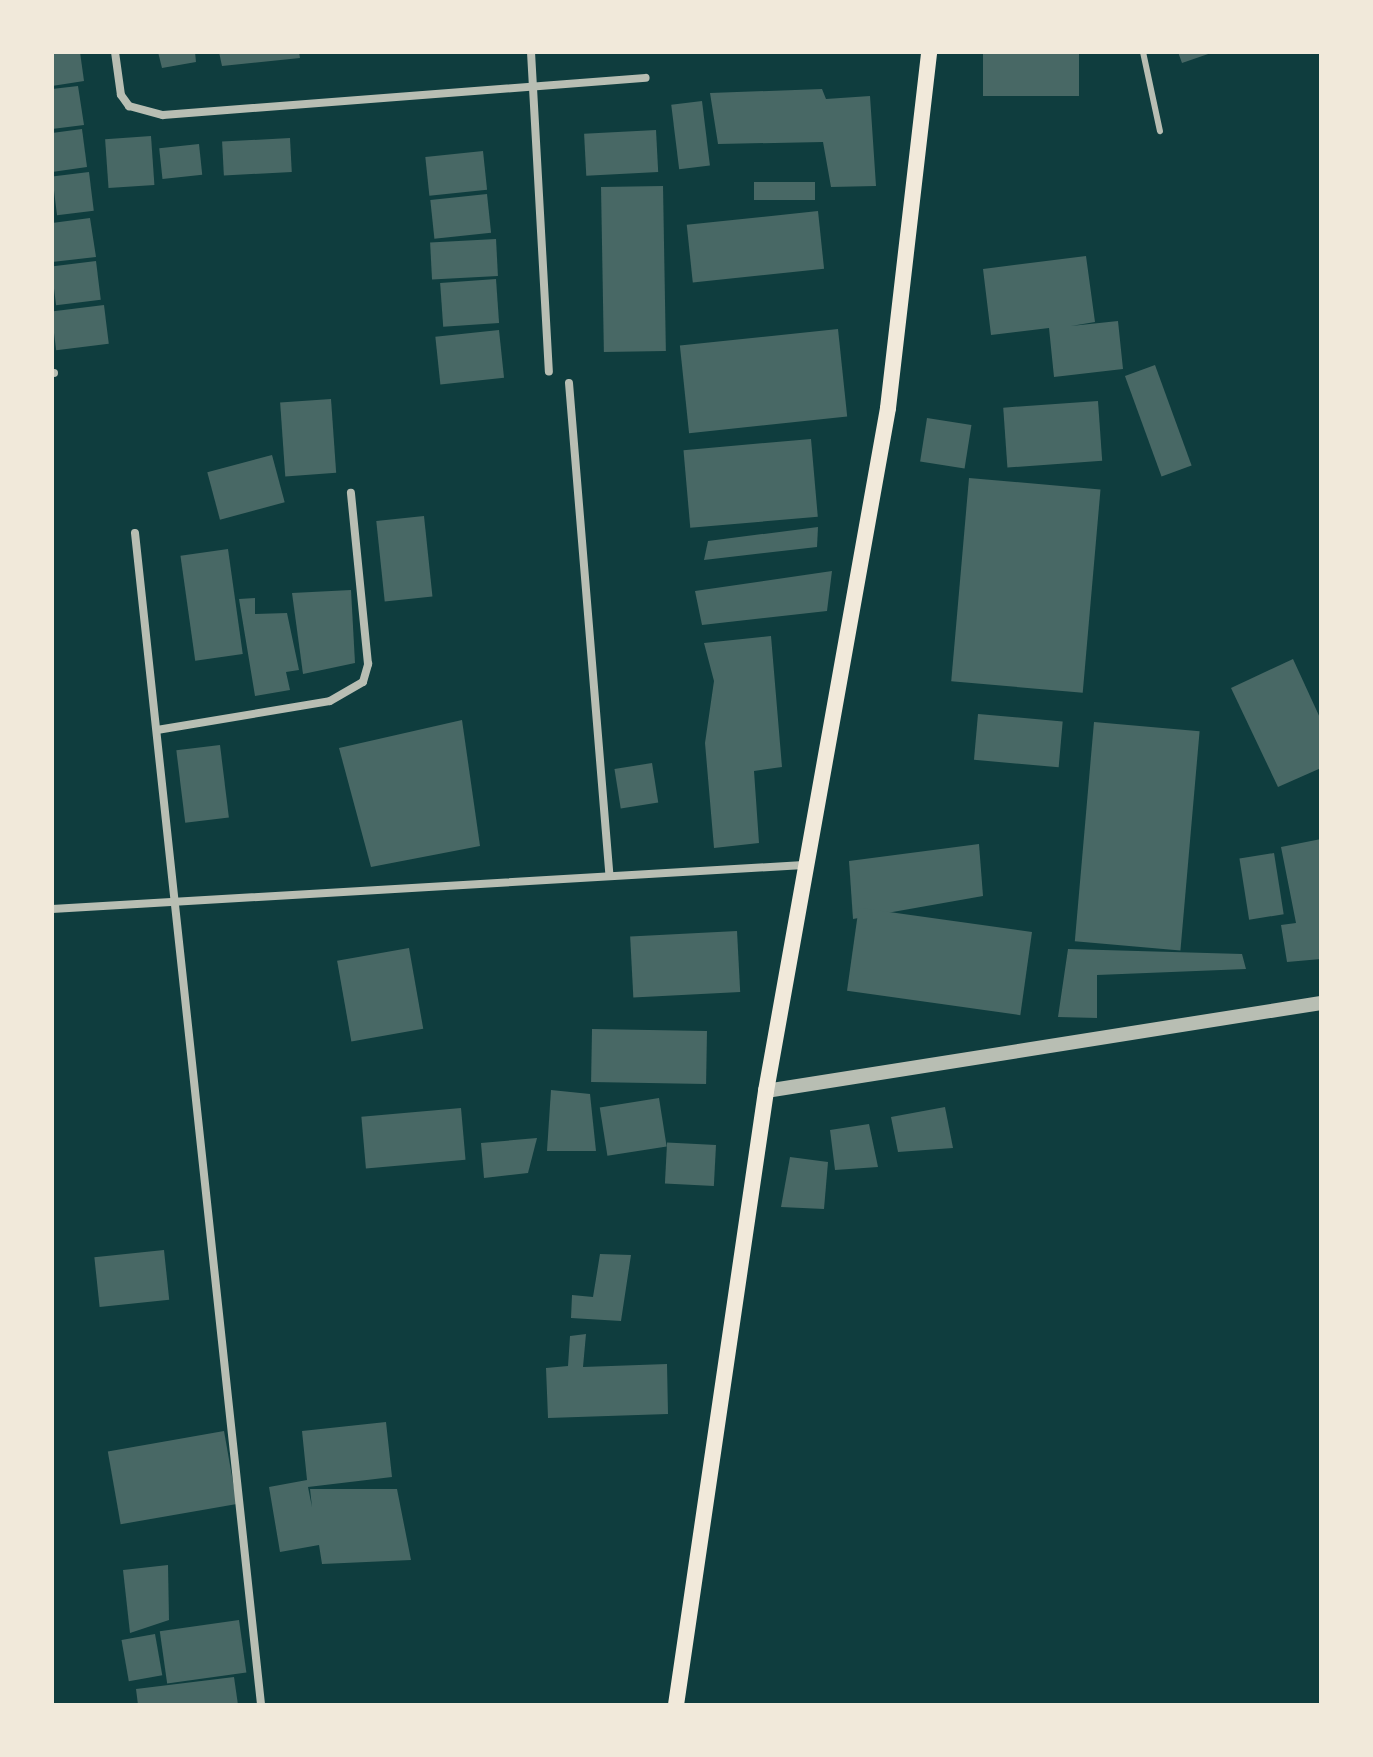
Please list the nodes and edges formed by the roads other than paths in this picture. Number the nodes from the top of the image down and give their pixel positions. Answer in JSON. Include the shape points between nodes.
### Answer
{"nodes":[{"id":1,"x":115,"y":52,"type":"edge"},
{"id":2,"x":531,"y":52,"type":"edge"},
{"id":3,"x":929,"y":52,"type":"edge"},
{"id":4,"x":1143,"y":52,"type":"edge"},
{"id":5,"x":646,"y":78,"type":"dead end"},
{"id":6,"x":533,"y":83,"type":"junction"},
{"id":7,"x":1160,"y":131,"type":"dead end"},
{"id":8,"x":549,"y":371,"type":"dead end"},
{"id":9,"x":569,"y":383,"type":"dead end"},
{"id":10,"x":351,"y":493,"type":"dead end"},
{"id":11,"x":135,"y":533,"type":"dead end"},
{"id":12,"x":157,"y":730,"type":"junction"},
{"id":13,"x":804,"y":865,"type":"junction"},
{"id":14,"x":609,"y":874,"type":"junction"},
{"id":15,"x":177,"y":896,"type":"junction"},
{"id":16,"x":52,"y":909,"type":"edge"},
{"id":17,"x":1321,"y":1003,"type":"edge"},
{"id":18,"x":766,"y":1091,"type":"junction"},
{"id":19,"x":261,"y":1705,"type":"edge"},
{"id":20,"x":676,"y":1705,"type":"edge"}],
"edges":[{"from":1,"to":6,"type":"street","via":[[121,95],[129,106],[163,115]]},
{"from":2,"to":6,"type":"street"},
{"from":3,"to":13,"type":"main road","via":[[888,408]]},
{"from":4,"to":7,"type":"lane"},
{"from":5,"to":6,"type":"street"},
{"from":6,"to":8,"type":"street"},
{"from":9,"to":14,"type":"street"},
{"from":10,"to":12,"type":"street","via":[[368,664],[363,682],[330,701]]},
{"from":11,"to":12,"type":"street"},
{"from":12,"to":15,"type":"street"},
{"from":13,"to":14,"type":"street"},
{"from":13,"to":18,"type":"main road"},
{"from":14,"to":15,"type":"street"},
{"from":15,"to":16,"type":"street"},
{"from":15,"to":19,"type":"street"},
{"from":17,"to":18,"type":"street"},
{"from":18,"to":20,"type":"main road"}]}
